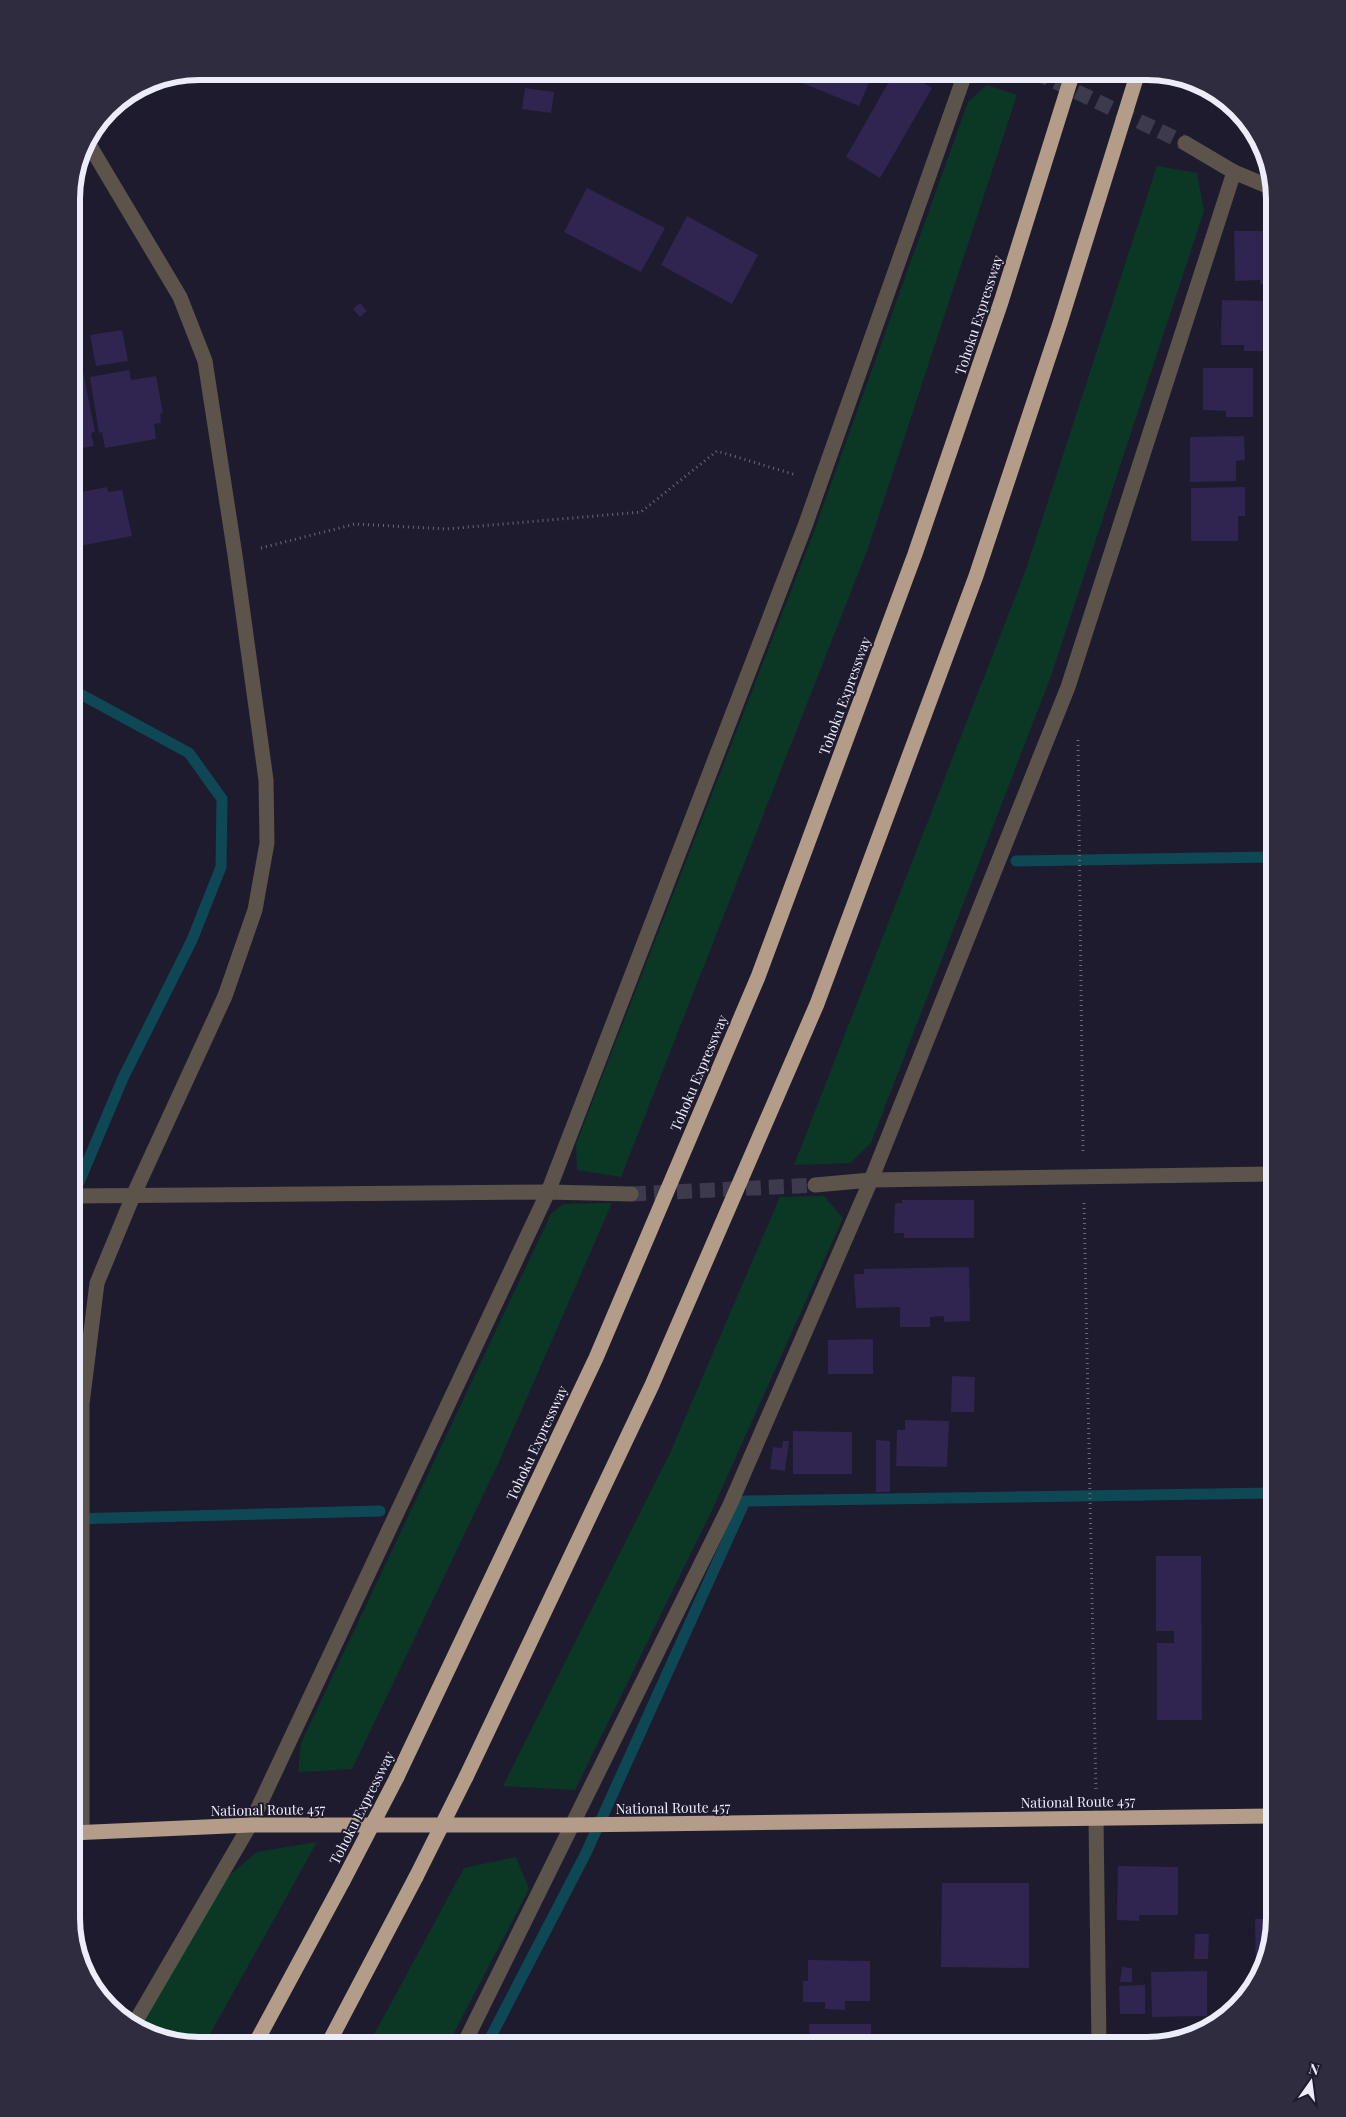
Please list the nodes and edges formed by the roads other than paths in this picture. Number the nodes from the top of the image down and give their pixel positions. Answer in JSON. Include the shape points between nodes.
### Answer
{"nodes":[{"id":1,"x":963,"y":80,"type":"edge"},
{"id":2,"x":1070,"y":80,"type":"edge"},
{"id":3,"x":1136,"y":80,"type":"edge"},
{"id":4,"x":1185,"y":143,"type":"tunnel mouth"},
{"id":5,"x":91,"y":148,"type":"edge"},
{"id":6,"x":1234,"y":172,"type":"junction"},
{"id":7,"x":1265,"y":185,"type":"edge"},
{"id":8,"x":1266,"y":1174,"type":"edge"},
{"id":9,"x":871,"y":1180,"type":"junction"},
{"id":10,"x":814,"y":1185,"type":"tunnel mouth"},
{"id":11,"x":548,"y":1192,"type":"junction"},
{"id":12,"x":631,"y":1194,"type":"tunnel mouth"},
{"id":13,"x":80,"y":1196,"type":"edge"},
{"id":14,"x":133,"y":1196,"type":"junction"},
{"id":15,"x":80,"y":1576,"type":"edge"},
{"id":16,"x":1266,"y":1816,"type":"edge"},
{"id":17,"x":1096,"y":1818,"type":"junction"},
{"id":18,"x":250,"y":1825,"type":"junction"},
{"id":19,"x":572,"y":1825,"type":"junction"},
{"id":20,"x":80,"y":1833,"type":"edge"},
{"id":21,"x":137,"y":2019,"type":"edge"},
{"id":22,"x":259,"y":2037,"type":"edge"},
{"id":23,"x":332,"y":2037,"type":"edge"},
{"id":24,"x":467,"y":2037,"type":"edge"},
{"id":25,"x":1099,"y":2037,"type":"edge"}],
"edges":[{"from":1,"to":11,"type":"street","via":[[820,483]]},
{"from":2,"to":22,"type":"highway","name":"Tohoku Expressway","bridge":true,"via":[[1001,302],[915,554],[758,977],[596,1358],[397,1777]]},
{"from":3,"to":23,"type":"highway","bridge":true,"via":[[1060,323],[979,566],[817,1004],[652,1385],[466,1778]]},
{"from":4,"to":6,"type":"street"},
{"from":5,"to":14,"type":"street","via":[[180,297],[205,361],[266,780],[267,843],[255,910],[226,996]]},
{"from":6,"to":7,"type":"street"},
{"from":6,"to":9,"type":"street","via":[[1068,688]]},
{"from":8,"to":9,"type":"street"},
{"from":9,"to":10,"type":"street"},
{"from":9,"to":19,"type":"street","via":[[730,1505]]},
{"from":11,"to":12,"type":"street"},
{"from":11,"to":14,"type":"street"},
{"from":11,"to":18,"type":"street"},
{"from":13,"to":14,"type":"street"},
{"from":14,"to":15,"type":"street","via":[[97,1283],[82,1404]]},
{"from":16,"to":17,"type":"highway","name":"National Route 457"},
{"from":17,"to":19,"type":"highway","name":"National Route 457"},
{"from":17,"to":25,"type":"street"},
{"from":18,"to":19,"type":"highway","name":"National Route 457"},
{"from":18,"to":20,"type":"highway","name":"National Route 457"},
{"from":18,"to":21,"type":"street"},
{"from":19,"to":24,"type":"street"}]}
